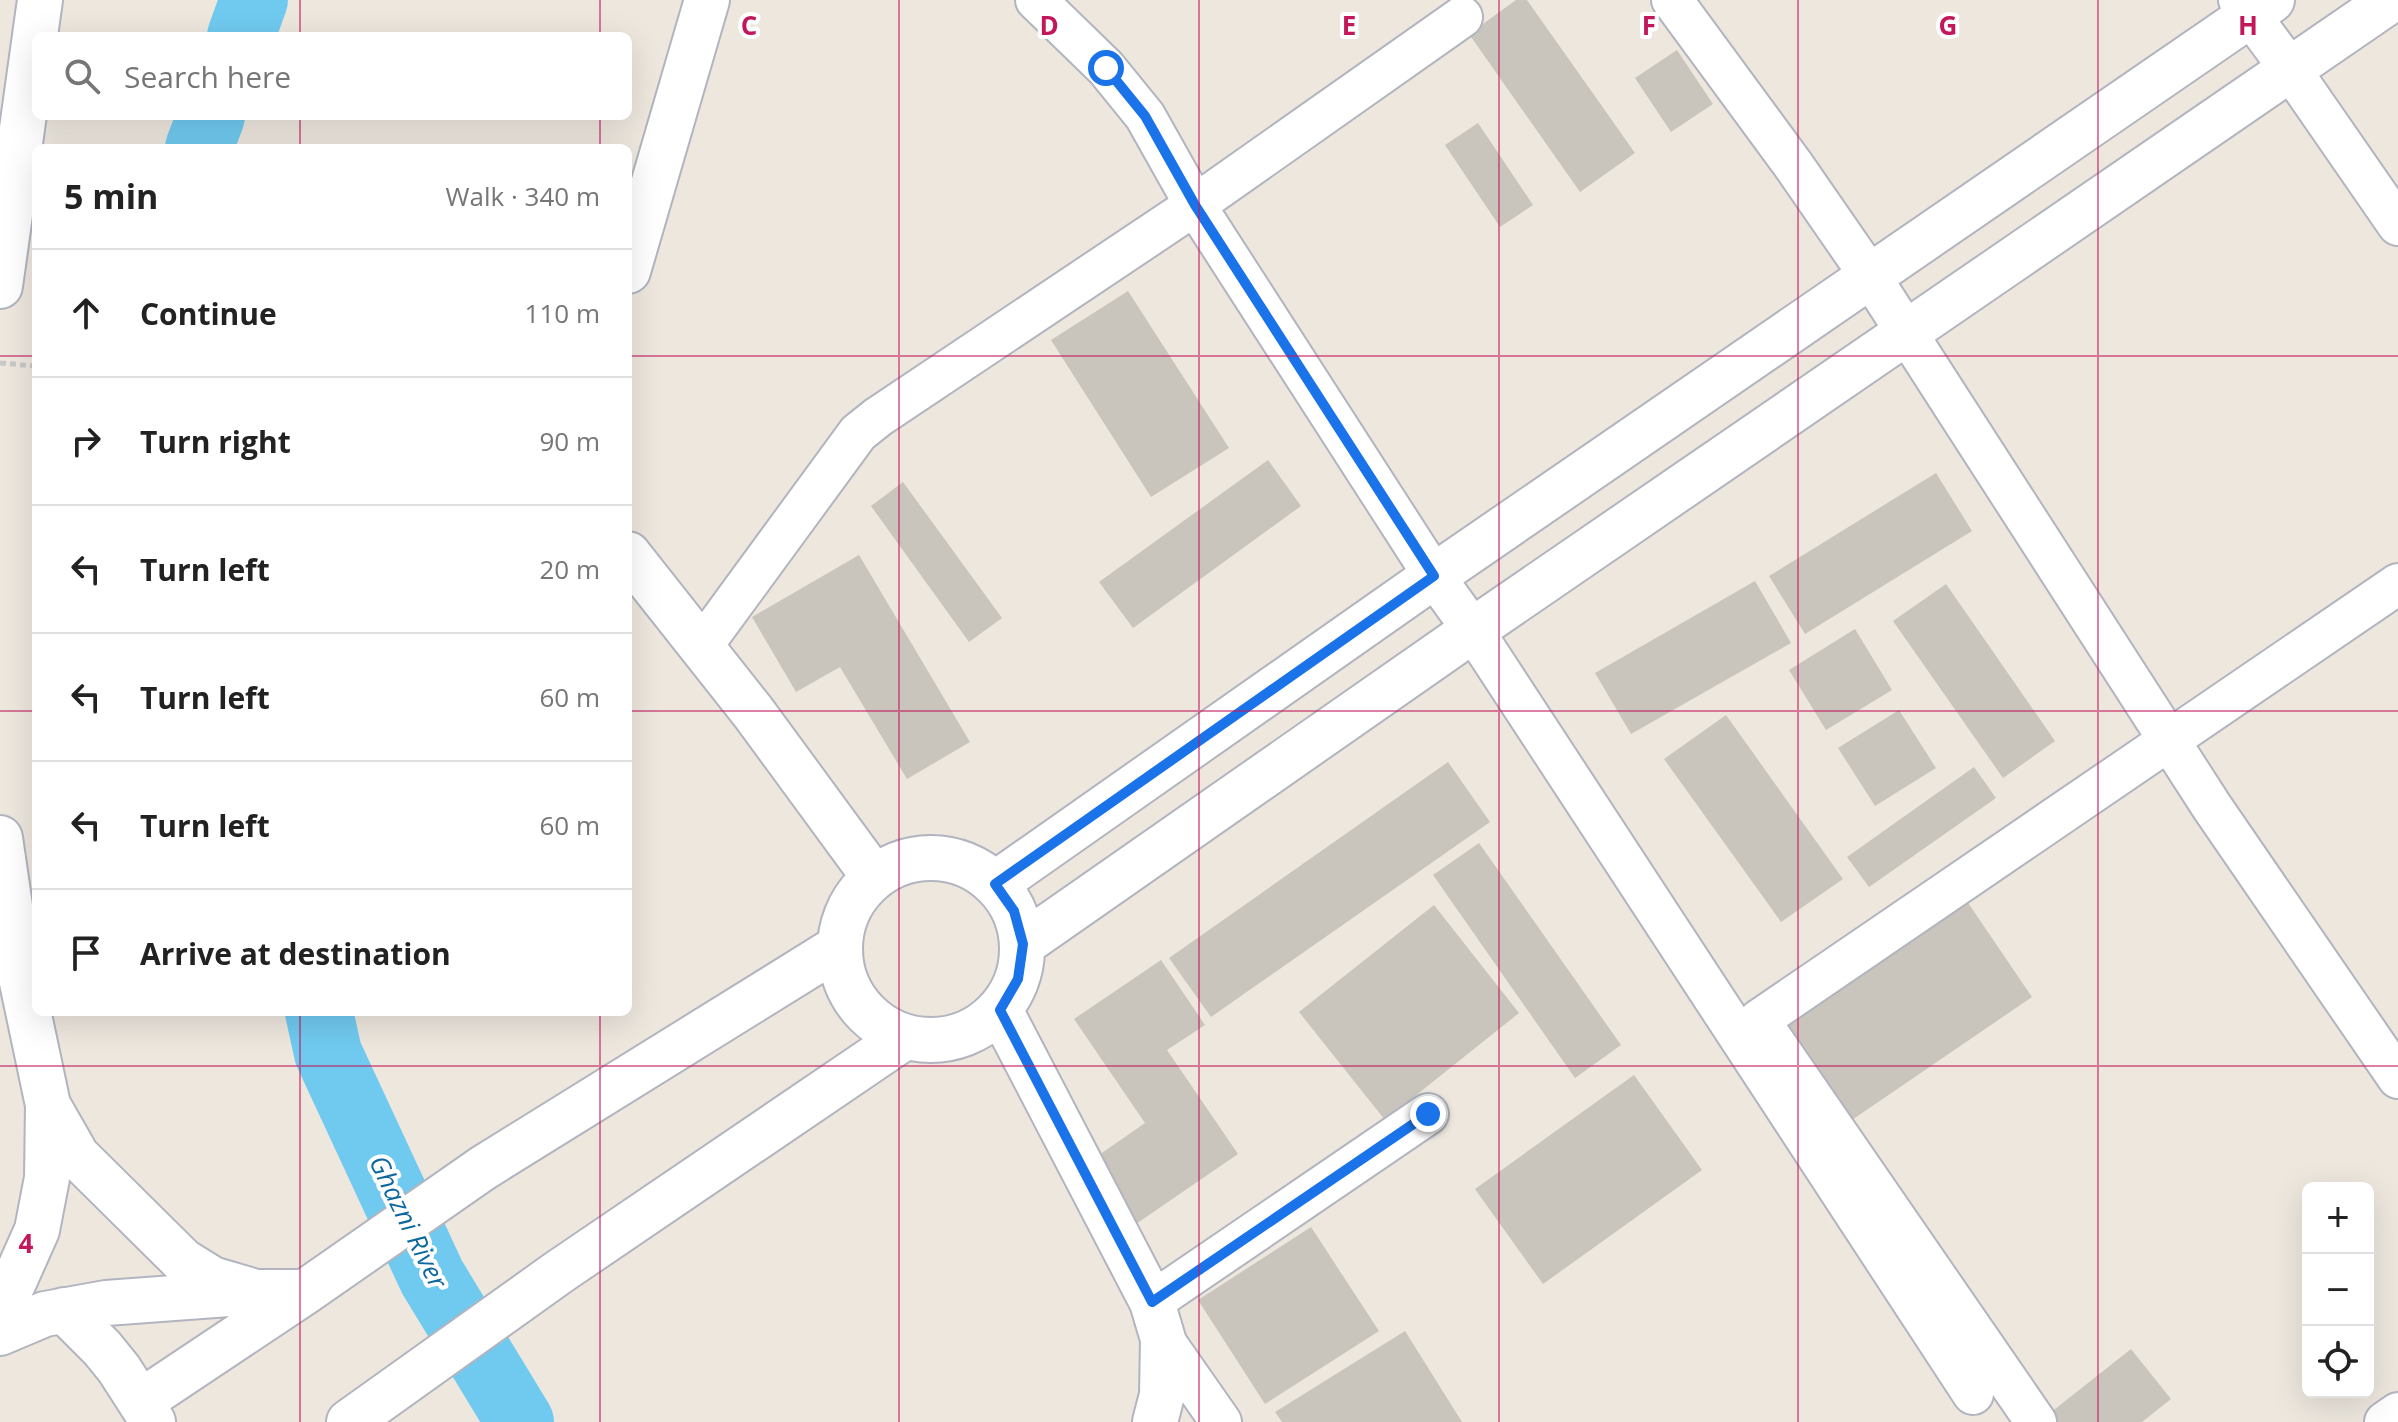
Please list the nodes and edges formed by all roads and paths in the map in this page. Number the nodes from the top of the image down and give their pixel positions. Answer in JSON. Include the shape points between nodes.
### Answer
{"nodes":[{"id":1,"x":40,"y":0,"type":"edge"},
{"id":2,"x":707,"y":0,"type":"edge"},
{"id":3,"x":1036,"y":0,"type":"edge"},
{"id":4,"x":1672,"y":0,"type":"edge"},
{"id":5,"x":2391,"y":0,"type":"edge"},
{"id":6,"x":2253,"y":5,"type":"edge"},
{"id":7,"x":1462,"y":17,"type":"dead end"},
{"id":8,"x":36,"y":32,"type":"edge"},
{"id":9,"x":32,"y":57,"type":"edge"},
{"id":10,"x":2290,"y":69,"type":"junction"},
{"id":11,"x":1195,"y":205,"type":"junction"},
{"id":12,"x":2398,"y":225,"type":"edge"},
{"id":13,"x":632,"y":257,"type":"edge"},
{"id":14,"x":1870,"y":276,"type":"junction"},
{"id":15,"x":0,"y":286,"type":"edge"},
{"id":16,"x":1906,"y":332,"type":"junction"},
{"id":17,"x":0,"y":363,"type":"edge"},
{"id":18,"x":32,"y":366,"type":"edge"},
{"id":19,"x":632,"y":559,"type":"edge"},
{"id":20,"x":1434,"y":576,"type":"junction"},
{"id":21,"x":2398,"y":584,"type":"edge"},
{"id":22,"x":1473,"y":630,"type":"junction"},
{"id":23,"x":702,"y":646,"type":"junction"},
{"id":24,"x":2168,"y":739,"type":"junction"},
{"id":25,"x":0,"y":838,"type":"edge"},
{"id":26,"x":874,"y":877,"type":"junction"},
{"id":27,"x":995,"y":884,"type":"junction"},
{"id":28,"x":1023,"y":944,"type":"junction"},
{"id":29,"x":839,"y":947,"type":"junction"},
{"id":30,"x":1000,"y":1010,"type":"junction"},
{"id":31,"x":905,"y":1037,"type":"junction"},
{"id":32,"x":2398,"y":1078,"type":"edge"},
{"id":33,"x":48,"y":1105,"type":"junction"},
{"id":34,"x":1428,"y":1114,"type":"dead end"},
{"id":35,"x":320,"y":1282,"type":"junction"},
{"id":36,"x":256,"y":1292,"type":"junction"},
{"id":37,"x":0,"y":1305,"type":"edge"},
{"id":38,"x":64,"y":1310,"type":"junction"},
{"id":39,"x":1157,"y":1321,"type":"junction"},
{"id":40,"x":0,"y":1333,"type":"edge"},
{"id":41,"x":0,"y":1339,"type":"edge"},
{"id":42,"x":102,"y":1348,"type":"junction"},
{"id":43,"x":1973,"y":1394,"type":"dead end"},
{"id":44,"x":147,"y":1412,"type":"edge"},
{"id":45,"x":2398,"y":1413,"type":"edge"},
{"id":46,"x":349,"y":1422,"type":"edge"},
{"id":47,"x":1155,"y":1422,"type":"edge"},
{"id":48,"x":1221,"y":1422,"type":"edge"},
{"id":49,"x":2036,"y":1422,"type":"edge"},
{"id":50,"x":2385,"y":1422,"type":"edge"}],
"edges":[{"from":1,"to":8,"type":"street"},
{"from":2,"to":13,"type":"street"},
{"from":3,"to":11,"type":"street","via":[[1135,104]]},
{"from":4,"to":14,"type":"street"},
{"from":5,"to":10,"type":"street"},
{"from":6,"to":10,"type":"street"},
{"from":6,"to":14,"type":"street"},
{"from":7,"to":11,"type":"street"},
{"from":9,"to":15,"type":"street"},
{"from":10,"to":12,"type":"street"},
{"from":10,"to":16,"type":"street"},
{"from":11,"to":20,"type":"street"},
{"from":11,"to":23,"type":"street","via":[[858,433]]},
{"from":14,"to":16,"type":"street"},
{"from":14,"to":20,"type":"street"},
{"from":16,"to":22,"type":"street"},
{"from":16,"to":24,"type":"street"},
{"from":17,"to":18,"type":"path"},
{"from":19,"to":23,"type":"street"},
{"from":20,"to":22,"type":"street"},
{"from":20,"to":27,"type":"street"},
{"from":21,"to":24,"type":"street"},
{"from":22,"to":28,"type":"street"},
{"from":22,"to":43,"type":"street"},
{"from":23,"to":26,"type":"street"},
{"from":24,"to":32,"type":"street"},
{"from":24,"to":49,"type":"street","via":[[1759,1020]]},
{"from":25,"to":33,"type":"street","via":[[19,968]]},
{"from":26,"to":27,"type":"street","via":[[903,861],[935,857],[968,865]]},
{"from":26,"to":29,"type":"street","via":[[849,907]]},
{"from":27,"to":28,"type":"street","via":[[1014,911]]},
{"from":28,"to":30,"type":"street","via":[[1018,979]]},
{"from":29,"to":31,"type":"street","via":[[844,976],[857,1003],[878,1024]]},
{"from":29,"to":35,"type":"street","via":[[483,1168]]},
{"from":30,"to":31,"type":"street","via":[[972,1031],[939,1040]]},
{"from":30,"to":39,"type":"street"},
{"from":31,"to":46,"type":"street"},
{"from":33,"to":36,"type":"street","via":[[77,1156],[183,1261],[212,1279]]},
{"from":33,"to":37,"type":"street","via":[[47,1178],[37,1230]]},
{"from":34,"to":39,"type":"street"},
{"from":35,"to":36,"type":"street"},
{"from":35,"to":44,"type":"street"},
{"from":36,"to":38,"type":"street"},
{"from":38,"to":40,"type":"street"},
{"from":38,"to":42,"type":"street"},
{"from":39,"to":47,"type":"street","via":[[1162,1395]]},
{"from":39,"to":48,"type":"street"},
{"from":41,"to":42,"type":"street","via":[[64,1335]]},
{"from":42,"to":44,"type":"street"},
{"from":45,"to":50,"type":"street"}]}
